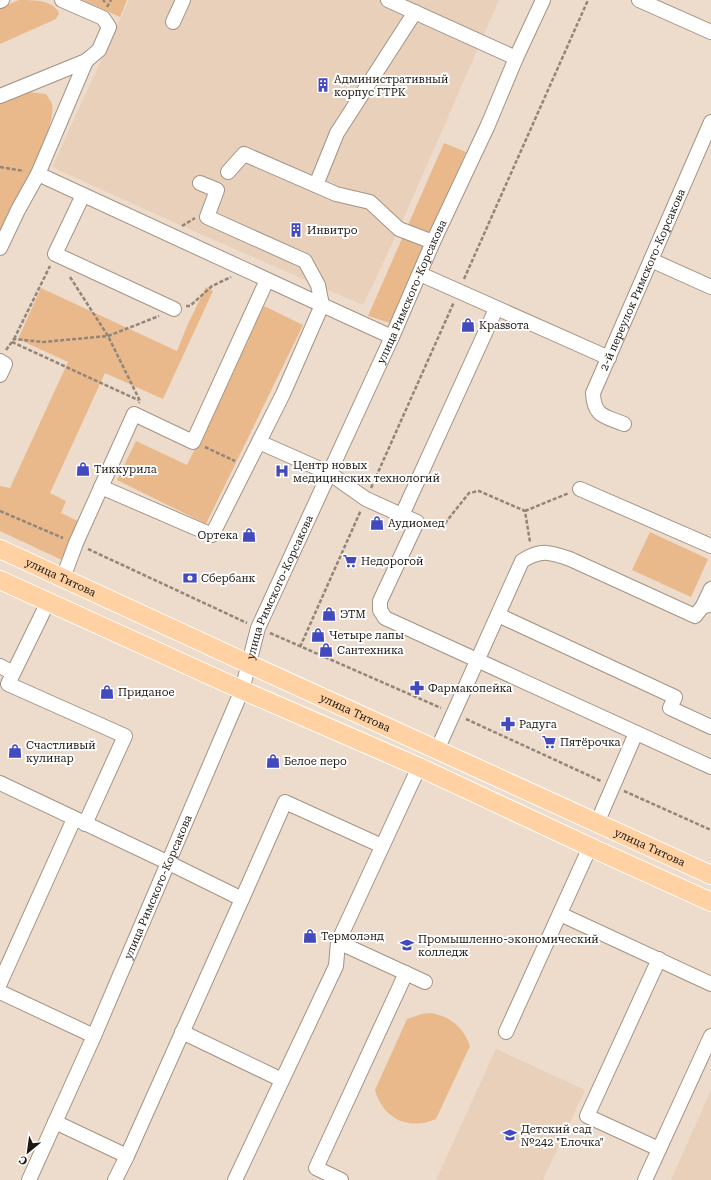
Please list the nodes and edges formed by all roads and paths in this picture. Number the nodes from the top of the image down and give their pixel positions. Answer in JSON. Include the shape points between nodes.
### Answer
{"nodes":[{"id":1,"x":62,"y":0,"type":"edge"},
{"id":2,"x":111,"y":0,"type":"edge"},
{"id":3,"x":183,"y":0,"type":"edge"},
{"id":4,"x":388,"y":0,"type":"edge"},
{"id":5,"x":543,"y":0,"type":"edge"},
{"id":6,"x":588,"y":0,"type":"edge"},
{"id":7,"x":640,"y":0,"type":"edge"},
{"id":8,"x":107,"y":7,"type":"dead end"},
{"id":9,"x":415,"y":12,"type":"junction"},
{"id":10,"x":173,"y":22,"type":"dead end"},
{"id":11,"x":711,"y":32,"type":"edge"},
{"id":12,"x":516,"y":58,"type":"junction"},
{"id":13,"x":86,"y":61,"type":"junction"},
{"id":14,"x":0,"y":96,"type":"edge"},
{"id":15,"x":711,"y":122,"type":"edge"},
{"id":16,"x":0,"y":167,"type":"edge"},
{"id":17,"x":228,"y":172,"type":"dead end"},
{"id":18,"x":38,"y":174,"type":"junction"},
{"id":19,"x":200,"y":183,"type":"dead end"},
{"id":20,"x":316,"y":186,"type":"junction"},
{"id":21,"x":82,"y":194,"type":"junction"},
{"id":22,"x":207,"y":217,"type":"junction"},
{"id":23,"x":174,"y":237,"type":"junction"},
{"id":24,"x":433,"y":242,"type":"junction"},
{"id":25,"x":0,"y":248,"type":"edge"},
{"id":26,"x":55,"y":254,"type":"junction"},
{"id":27,"x":651,"y":260,"type":"junction"},
{"id":28,"x":246,"y":270,"type":"junction"},
{"id":29,"x":420,"y":274,"type":"junction"},
{"id":30,"x":267,"y":280,"type":"junction"},
{"id":31,"x":711,"y":287,"type":"edge"},
{"id":32,"x":459,"y":292,"type":"junction"},
{"id":33,"x":322,"y":305,"type":"junction"},
{"id":34,"x":174,"y":309,"type":"junction"},
{"id":35,"x":496,"y":309,"type":"junction"},
{"id":36,"x":108,"y":336,"type":"junction"},
{"id":37,"x":392,"y":337,"type":"junction"},
{"id":38,"x":14,"y":339,"type":"junction"},
{"id":39,"x":12,"y":342,"type":"junction"},
{"id":40,"x":2,"y":357,"type":"edge"},
{"id":41,"x":609,"y":358,"type":"junction"},
{"id":42,"x":0,"y":375,"type":"edge"},
{"id":43,"x":140,"y":401,"type":"junction"},
{"id":44,"x":134,"y":414,"type":"junction"},
{"id":45,"x":624,"y":424,"type":"dead end"},
{"id":46,"x":193,"y":442,"type":"junction"},
{"id":47,"x":259,"y":442,"type":"junction"},
{"id":48,"x":247,"y":467,"type":"junction"},
{"id":49,"x":329,"y":473,"type":"junction"},
{"id":50,"x":101,"y":487,"type":"junction"},
{"id":51,"x":580,"y":489,"type":"joint"},
{"id":52,"x":366,"y":499,"type":"junction"},
{"id":53,"x":0,"y":511,"type":"edge"},
{"id":54,"x":525,"y":511,"type":"junction"},
{"id":55,"x":402,"y":515,"type":"junction"},
{"id":56,"x":417,"y":522,"type":"junction"},
{"id":57,"x":76,"y":543,"type":"junction"},
{"id":58,"x":711,"y":546,"type":"edge"},
{"id":59,"x":0,"y":549,"type":"edge"},
{"id":60,"x":532,"y":554,"type":"junction"},
{"id":61,"x":63,"y":578,"type":"junction"},
{"id":62,"x":0,"y":580,"type":"edge"},
{"id":63,"x":711,"y":589,"type":"edge"},
{"id":64,"x":48,"y":602,"type":"junction"},
{"id":65,"x":707,"y":606,"type":"edge"},
{"id":66,"x":498,"y":615,"type":"junction"},
{"id":67,"x":241,"y":620,"type":"dead end"},
{"id":68,"x":273,"y":635,"type":"dead end"},
{"id":69,"x":300,"y":647,"type":"junction"},
{"id":70,"x":477,"y":660,"type":"junction"},
{"id":71,"x":249,"y":664,"type":"junction"},
{"id":72,"x":0,"y":666,"type":"edge"},
{"id":73,"x":13,"y":673,"type":"junction"},
{"id":74,"x":242,"y":690,"type":"junction"},
{"id":75,"x":453,"y":713,"type":"junction"},
{"id":76,"x":711,"y":727,"type":"edge"},
{"id":77,"x":636,"y":733,"type":"junction"},
{"id":78,"x":437,"y":750,"type":"junction"},
{"id":79,"x":419,"y":767,"type":"junction"},
{"id":80,"x":711,"y":767,"type":"edge"},
{"id":81,"x":0,"y":783,"type":"edge"},
{"id":82,"x":612,"y":786,"type":"junction"},
{"id":83,"x":80,"y":821,"type":"junction"},
{"id":84,"x":597,"y":823,"type":"junction"},
{"id":85,"x":711,"y":830,"type":"edge"},
{"id":86,"x":382,"y":846,"type":"junction"},
{"id":87,"x":590,"y":848,"type":"junction"},
{"id":88,"x":168,"y":863,"type":"junction"},
{"id":89,"x":711,"y":875,"type":"edge"},
{"id":90,"x":242,"y":899,"type":"junction"},
{"id":91,"x":711,"y":902,"type":"edge"},
{"id":92,"x":560,"y":914,"type":"junction"},
{"id":93,"x":338,"y":942,"type":"junction"},
{"id":94,"x":659,"y":959,"type":"junction"},
{"id":95,"x":406,"y":974,"type":"junction"},
{"id":96,"x":425,"y":982,"type":"dead end"},
{"id":97,"x":0,"y":983,"type":"edge"},
{"id":98,"x":711,"y":984,"type":"edge"},
{"id":99,"x":0,"y":992,"type":"edge"},
{"id":100,"x":182,"y":1032,"type":"junction"},
{"id":101,"x":506,"y":1032,"type":"dead end"},
{"id":102,"x":94,"y":1036,"type":"junction"},
{"id":103,"x":711,"y":1036,"type":"edge"},
{"id":104,"x":282,"y":1080,"type":"junction"},
{"id":105,"x":55,"y":1122,"type":"junction"},
{"id":106,"x":659,"y":1148,"type":"junction"},
{"id":107,"x":127,"y":1156,"type":"junction"},
{"id":108,"x":29,"y":1180,"type":"edge"},
{"id":109,"x":115,"y":1180,"type":"edge"},
{"id":110,"x":235,"y":1180,"type":"edge"},
{"id":111,"x":341,"y":1180,"type":"edge"},
{"id":112,"x":645,"y":1180,"type":"edge"}],
"edges":[{"from":1,"to":13,"type":"street","via":[[103,18],[109,27],[99,50]]},
{"from":2,"to":8,"type":"path"},
{"from":3,"to":10,"type":"street"},
{"from":4,"to":9,"type":"street"},
{"from":5,"to":12,"type":"street","name":"улица Римского-Корсакова"},
{"from":6,"to":32,"type":"path"},
{"from":7,"to":11,"type":"street"},
{"from":9,"to":12,"type":"street"},
{"from":9,"to":20,"type":"street","via":[[337,133]]},
{"from":12,"to":24,"type":"street","name":"улица Римского-Корсакова","via":[[488,125]]},
{"from":13,"to":14,"type":"street"},
{"from":13,"to":18,"type":"street"},
{"from":15,"to":27,"type":"street","name":"2-й переулок Римского-Корсакова"},
{"from":16,"to":18,"type":"path"},
{"from":17,"to":20,"type":"street","via":[[244,154]]},
{"from":18,"to":21,"type":"street"},
{"from":18,"to":25,"type":"street"},
{"from":19,"to":22,"type":"street","via":[[217,190]]},
{"from":20,"to":24,"type":"street","via":[[370,202],[399,229]]},
{"from":21,"to":23,"type":"street"},
{"from":21,"to":26,"type":"street"},
{"from":22,"to":23,"type":"path","via":[[196,217],[182,226]]},
{"from":22,"to":33,"type":"street","via":[[305,261],[318,285]]},
{"from":23,"to":28,"type":"street"},
{"from":24,"to":29,"type":"street","name":"улица Римского-Корсакова"},
{"from":26,"to":34,"type":"street"},
{"from":26,"to":36,"type":"path"},
{"from":26,"to":38,"type":"path"},
{"from":27,"to":31,"type":"street"},
{"from":27,"to":41,"type":"street","name":"2-й переулок Римского-Корсакова"},
{"from":28,"to":30,"type":"street"},
{"from":28,"to":34,"type":"path","via":[[212,286],[190,306]]},
{"from":29,"to":32,"type":"street"},
{"from":29,"to":37,"type":"street","name":"улица Римского-Корсакова"},
{"from":30,"to":33,"type":"street"},
{"from":30,"to":46,"type":"street"},
{"from":32,"to":35,"type":"street"},
{"from":32,"to":52,"type":"path"},
{"from":33,"to":37,"type":"street"},
{"from":33,"to":47,"type":"street"},
{"from":34,"to":36,"type":"path"},
{"from":35,"to":41,"type":"street"},
{"from":35,"to":55,"type":"street"},
{"from":36,"to":38,"type":"path","via":[[43,342]]},
{"from":36,"to":43,"type":"path"},
{"from":37,"to":49,"type":"street","name":"улица Римского-Корсакова"},
{"from":38,"to":39,"type":"path"},
{"from":39,"to":40,"type":"path"},
{"from":39,"to":43,"type":"path"},
{"from":40,"to":42,"type":"street","via":[[5,364]]},
{"from":41,"to":45,"type":"street","name":"2-й переулок Римского-Корсакова","via":[[593,393],[594,403],[596,410],[602,415]]},
{"from":43,"to":44,"type":"path"},
{"from":44,"to":46,"type":"street"},
{"from":44,"to":50,"type":"street"},
{"from":46,"to":48,"type":"path"},
{"from":47,"to":48,"type":"street"},
{"from":47,"to":49,"type":"street"},
{"from":48,"to":50,"type":"street","via":[[212,536]]},
{"from":49,"to":52,"type":"street"},
{"from":49,"to":71,"type":"street","name":"улица Римского-Корсакова","via":[[258,628]]},
{"from":50,"to":57,"type":"street"},
{"from":51,"to":54,"type":"path"},
{"from":51,"to":58,"type":"street"},
{"from":52,"to":55,"type":"street"},
{"from":52,"to":69,"type":"path"},
{"from":53,"to":57,"type":"path"},
{"from":54,"to":56,"type":"path","via":[[479,490],[469,493],[442,527]]},
{"from":54,"to":60,"type":"path"},
{"from":55,"to":56,"type":"street"},
{"from":56,"to":70,"type":"street","via":[[380,601],[380,610],[385,618]]},
{"from":57,"to":61,"type":"street"},
{"from":57,"to":67,"type":"path"},
{"from":59,"to":61,"type":"main road","name":"улица Титова"},
{"from":60,"to":65,"type":"street","via":[[544,552],[570,559],[695,616]]},
{"from":60,"to":66,"type":"street","via":[[522,561]]},
{"from":61,"to":71,"type":"main road","name":"улица Титова"},
{"from":62,"to":64,"type":"main road"},
{"from":63,"to":65,"type":"street"},
{"from":64,"to":73,"type":"street"},
{"from":64,"to":74,"type":"main road"},
{"from":66,"to":70,"type":"street"},
{"from":66,"to":76,"type":"street","via":[[675,697],[670,708]]},
{"from":68,"to":69,"type":"path"},
{"from":69,"to":75,"type":"path"},
{"from":70,"to":75,"type":"street"},
{"from":70,"to":77,"type":"street"},
{"from":71,"to":74,"type":"street","name":"улица Римского-Корсакова"},
{"from":71,"to":78,"type":"main road","name":"улица Титова"},
{"from":72,"to":73,"type":"street"},
{"from":73,"to":83,"type":"street","via":[[8,684],[125,736]]},
{"from":74,"to":79,"type":"main road"},
{"from":74,"to":88,"type":"street","name":"улица Римского-Корсакова"},
{"from":75,"to":78,"type":"street"},
{"from":75,"to":82,"type":"path"},
{"from":77,"to":80,"type":"street"},
{"from":77,"to":82,"type":"street"},
{"from":78,"to":84,"type":"main road","name":"улица Титова"},
{"from":79,"to":86,"type":"street"},
{"from":79,"to":87,"type":"main road"},
{"from":81,"to":83,"type":"street"},
{"from":82,"to":84,"type":"street"},
{"from":82,"to":85,"type":"path"},
{"from":83,"to":88,"type":"street"},
{"from":83,"to":97,"type":"street"},
{"from":84,"to":89,"type":"main road","name":"улица Титова"},
{"from":86,"to":90,"type":"street","via":[[285,802]]},
{"from":86,"to":93,"type":"street"},
{"from":87,"to":91,"type":"main road"},
{"from":87,"to":92,"type":"street"},
{"from":88,"to":90,"type":"street"},
{"from":88,"to":102,"type":"street","name":"улица Римского-Корсакова"},
{"from":90,"to":100,"type":"street"},
{"from":92,"to":94,"type":"street"},
{"from":92,"to":101,"type":"street"},
{"from":93,"to":95,"type":"street"},
{"from":93,"to":104,"type":"street","via":[[336,966]]},
{"from":94,"to":98,"type":"street"},
{"from":94,"to":106,"type":"street","via":[[587,1116]]},
{"from":95,"to":96,"type":"street"},
{"from":95,"to":111,"type":"street","via":[[316,1168]]},
{"from":99,"to":102,"type":"street"},
{"from":100,"to":104,"type":"street"},
{"from":100,"to":107,"type":"street"},
{"from":102,"to":105,"type":"street","name":"улица Римского-Корсакова"},
{"from":103,"to":106,"type":"street"},
{"from":104,"to":110,"type":"street"},
{"from":105,"to":107,"type":"street"},
{"from":105,"to":108,"type":"street","name":"улица Римского-Корсакова"},
{"from":106,"to":112,"type":"street"},
{"from":107,"to":109,"type":"street"}]}
